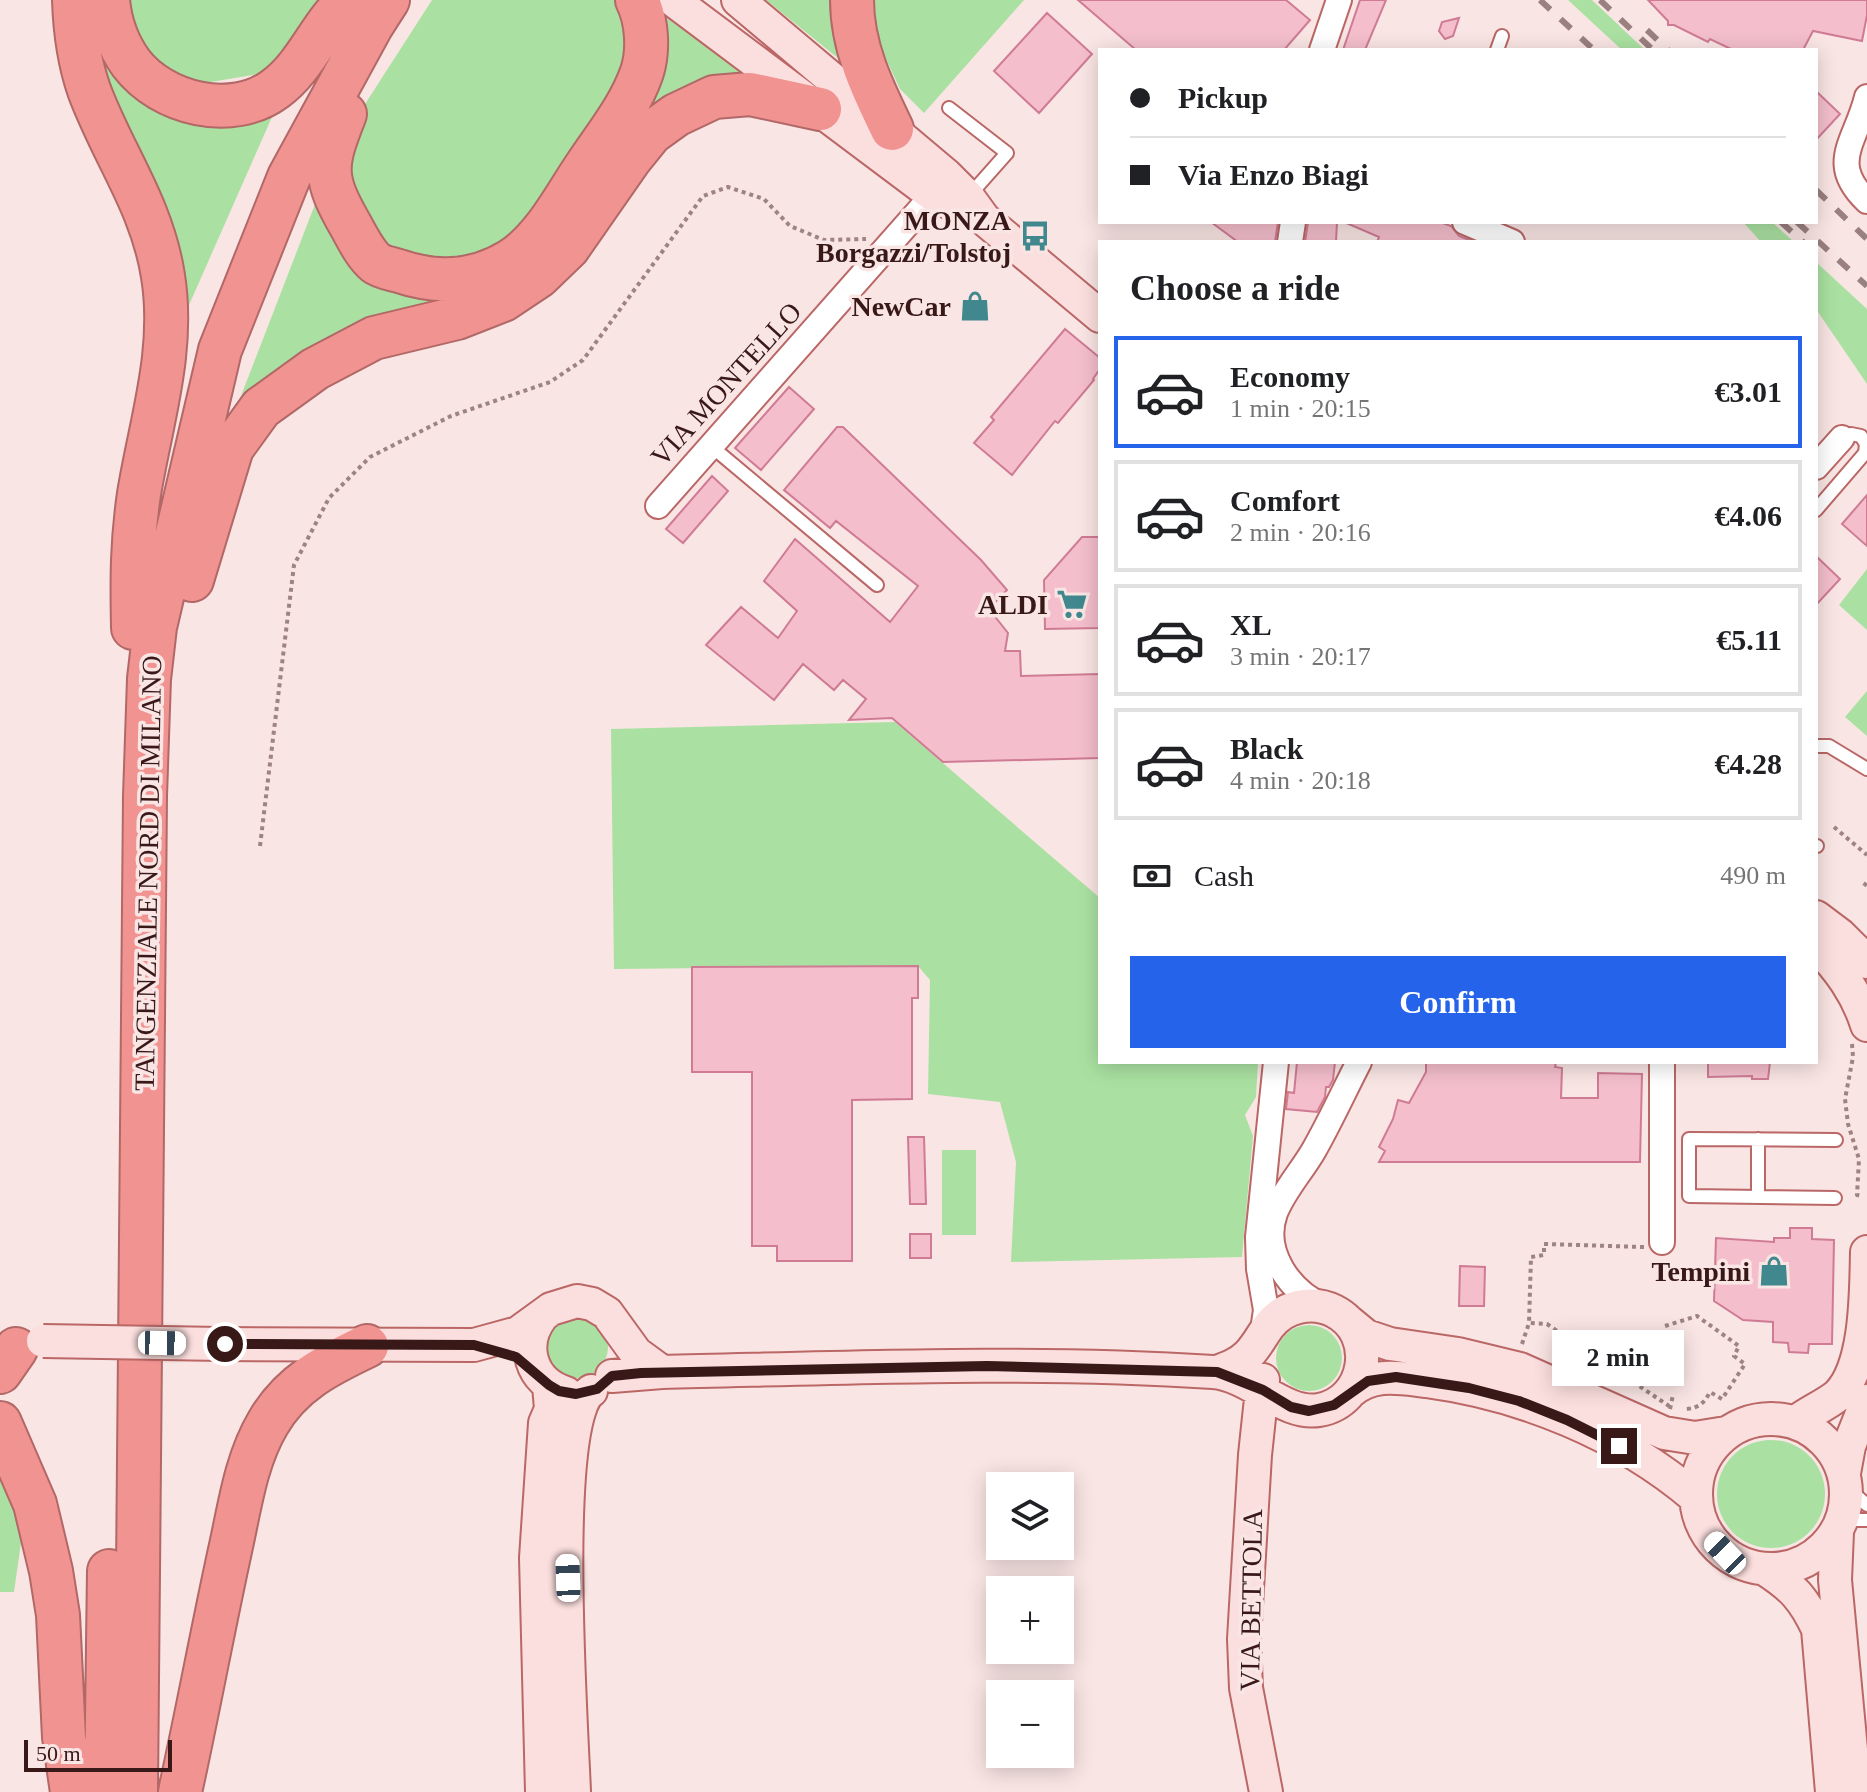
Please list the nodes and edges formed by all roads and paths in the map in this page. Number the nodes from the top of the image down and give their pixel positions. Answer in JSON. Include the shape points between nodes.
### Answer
{"nodes":[{"id":1,"x":74,"y":0,"type":"edge"},
{"id":2,"x":108,"y":0,"type":"edge"},
{"id":3,"x":637,"y":0,"type":"edge"},
{"id":4,"x":673,"y":0,"type":"edge"},
{"id":5,"x":738,"y":0,"type":"edge"},
{"id":6,"x":852,"y":0,"type":"edge"},
{"id":7,"x":1339,"y":0,"type":"edge"},
{"id":8,"x":368,"y":6,"type":"edge"},
{"id":9,"x":1502,"y":36,"type":"dead end"},
{"id":10,"x":1323,"y":48,"type":"edge"},
{"id":11,"x":1498,"y":48,"type":"edge"},
{"id":12,"x":1867,"y":100,"type":"edge"},
{"id":13,"x":949,"y":108,"type":"dead end"},
{"id":14,"x":820,"y":109,"type":"junction"},
{"id":15,"x":892,"y":129,"type":"junction"},
{"id":16,"x":1867,"y":201,"type":"edge"},
{"id":17,"x":961,"y":205,"type":"junction"},
{"id":18,"x":1470,"y":224,"type":"edge"},
{"id":19,"x":1507,"y":240,"type":"edge"},
{"id":20,"x":887,"y":248,"type":"junction"},
{"id":21,"x":1098,"y":314,"type":"edge"},
{"id":22,"x":1842,"y":438,"type":"joint"},
{"id":23,"x":711,"y":446,"type":"junction"},
{"id":24,"x":1818,"y":465,"type":"edge"},
{"id":25,"x":658,"y":506,"type":"dead end"},
{"id":26,"x":1818,"y":508,"type":"edge"},
{"id":27,"x":877,"y":585,"type":"dead end"},
{"id":28,"x":133,"y":628,"type":"junction"},
{"id":29,"x":149,"y":679,"type":"junction"},
{"id":30,"x":1818,"y":746,"type":"edge"},
{"id":31,"x":1867,"y":769,"type":"edge"},
{"id":32,"x":1834,"y":827,"type":"dead end"},
{"id":33,"x":260,"y":846,"type":"dead end"},
{"id":34,"x":1867,"y":855,"type":"edge"},
{"id":35,"x":1818,"y":919,"type":"edge"},
{"id":36,"x":1818,"y":947,"type":"edge"},
{"id":37,"x":1867,"y":962,"type":"edge"},
{"id":38,"x":1859,"y":1033,"type":"edge"},
{"id":39,"x":1276,"y":1064,"type":"edge"},
{"id":40,"x":1358,"y":1064,"type":"edge"},
{"id":41,"x":1662,"y":1064,"type":"edge"},
{"id":42,"x":1758,"y":1139,"type":"junction"},
{"id":43,"x":1836,"y":1140,"type":"dead end"},
{"id":44,"x":1662,"y":1167,"type":"junction"},
{"id":45,"x":1689,"y":1168,"type":"junction"},
{"id":46,"x":1861,"y":1196,"type":"dead end"},
{"id":47,"x":1758,"y":1197,"type":"junction"},
{"id":48,"x":1835,"y":1198,"type":"dead end"},
{"id":49,"x":1662,"y":1242,"type":"joint"},
{"id":50,"x":1867,"y":1252,"type":"edge"},
{"id":51,"x":1336,"y":1314,"type":"junction"},
{"id":52,"x":542,"y":1316,"type":"junction"},
{"id":53,"x":1529,"y":1323,"type":"junction"},
{"id":54,"x":1665,"y":1326,"type":"dead end"},
{"id":55,"x":619,"y":1331,"type":"junction"},
{"id":56,"x":1262,"y":1338,"type":"junction"},
{"id":57,"x":1522,"y":1344,"type":"dead end"},
{"id":58,"x":474,"y":1345,"type":"junction"},
{"id":59,"x":367,"y":1346,"type":"junction"},
{"id":60,"x":12,"y":1348,"type":"edge"},
{"id":61,"x":662,"y":1372,"type":"junction"},
{"id":62,"x":1217,"y":1372,"type":"junction"},
{"id":63,"x":543,"y":1379,"type":"junction"},
{"id":64,"x":601,"y":1384,"type":"junction"},
{"id":65,"x":1350,"y":1392,"type":"junction"},
{"id":66,"x":1276,"y":1395,"type":"junction"},
{"id":67,"x":1867,"y":1401,"type":"edge"},
{"id":68,"x":1671,"y":1407,"type":"dead end"},
{"id":69,"x":1685,"y":1409,"type":"dead end"},
{"id":70,"x":1796,"y":1422,"type":"junction"},
{"id":71,"x":0,"y":1423,"type":"edge"},
{"id":72,"x":1726,"y":1433,"type":"junction"},
{"id":73,"x":1852,"y":1488,"type":"edge"},
{"id":74,"x":1695,"y":1497,"type":"junction"},
{"id":75,"x":1848,"y":1526,"type":"edge"},
{"id":76,"x":1765,"y":1569,"type":"junction"},
{"id":77,"x":72,"y":1792,"type":"edge"},
{"id":78,"x":106,"y":1792,"type":"edge"},
{"id":79,"x":136,"y":1792,"type":"edge"},
{"id":80,"x":180,"y":1792,"type":"edge"},
{"id":81,"x":542,"y":1792,"type":"edge"},
{"id":82,"x":574,"y":1792,"type":"edge"},
{"id":83,"x":1266,"y":1792,"type":"edge"},
{"id":84,"x":1832,"y":1792,"type":"edge"},
{"id":85,"x":1855,"y":1792,"type":"edge"}],
"edges":[{"from":1,"to":28,"type":"highway","via":[[75,36],[89,90],[147,214],[163,277],[163,378],[131,553]]},
{"from":2,"to":8,"type":"highway","via":[[116,37],[131,64],[172,96],[224,105],[272,91],[297,71],[324,31]]},
{"from":3,"to":8,"type":"highway","via":[[646,36],[643,70],[621,115],[543,231],[512,260],[448,281],[419,278],[376,263],[333,194],[328,163],[360,76]]},
{"from":4,"to":14,"type":"street"},
{"from":5,"to":15,"type":"street"},
{"from":6,"to":15,"type":"highway","via":[[863,63]]},
{"from":7,"to":10,"type":"street"},
{"from":8,"to":28,"type":"highway","name":"TANGENZIALE NORD DI MILANO","via":[[295,116],[222,286],[173,431]]},
{"from":8,"to":29,"type":"highway","name":"TANGENZIALE NORD DI MILANO","via":[[289,177],[220,350],[155,627]]},
{"from":9,"to":11,"type":"lane"},
{"from":12,"to":16,"type":"street","via":[[1845,164],[1851,186]]},
{"from":13,"to":17,"type":"lane","via":[[1007,153]]},
{"from":14,"to":17,"type":"street"},
{"from":14,"to":29,"type":"highway","via":[[750,94],[714,97],[676,115],[651,133],[568,248],[539,276],[503,300],[457,318],[374,338],[315,369],[261,408],[232,448],[169,655]]},
{"from":15,"to":17,"type":"street"},
{"from":17,"to":20,"type":"street","name":"VIA MONTELLO"},
{"from":17,"to":21,"type":"street"},
{"from":18,"to":19,"type":"street"},
{"from":20,"to":23,"type":"street","name":"VIA MONTELLO"},
{"from":20,"to":33,"type":"path","via":[[862,237],[824,240],[790,226],[764,199],[728,187],[703,196],[583,360],[550,382],[451,416],[370,457],[329,498],[294,565]]},
{"from":22,"to":24,"type":"street"},
{"from":22,"to":26,"type":"lane","via":[[1861,436],[1865,453]]},
{"from":23,"to":25,"type":"street","name":"VIA MONTELLO"},
{"from":23,"to":27,"type":"lane"},
{"from":28,"to":78,"type":"highway","name":"TANGENZIALE NORD DI MILANO","via":[[119,744],[115,863]]},
{"from":29,"to":79,"type":"highway","name":"TANGENZIALE NORD DI MILANO"},
{"from":30,"to":31,"type":"lane","via":[[1829,746]]},
{"from":32,"to":34,"type":"path"},
{"from":35,"to":37,"type":"street"},
{"from":36,"to":38,"type":"street","via":[[1855,995]]},
{"from":38,"to":46,"type":"path","via":[[1846,1114],[1859,1159]]},
{"from":39,"to":56,"type":"street","via":[[1258,1237],[1266,1310]]},
{"from":40,"to":51,"type":"street","via":[[1272,1225],[1274,1254],[1284,1274],[1303,1295]]},
{"from":41,"to":44,"type":"street"},
{"from":42,"to":43,"type":"lane"},
{"from":42,"to":45,"type":"lane","via":[[1689,1139]]},
{"from":42,"to":47,"type":"lane"},
{"from":44,"to":45,"type":"lane"},
{"from":44,"to":49,"type":"street"},
{"from":45,"to":47,"type":"lane","via":[[1689,1196]]},
{"from":47,"to":48,"type":"lane"},
{"from":49,"to":53,"type":"path","via":[[1644,1247],[1544,1244],[1544,1255],[1531,1257]]},
{"from":50,"to":70,"type":"street","via":[[1866,1326],[1854,1375],[1839,1395]]},
{"from":51,"to":56,"type":"street","via":[[1309,1305],[1291,1309],[1274,1320]]},
{"from":51,"to":65,"type":"street","via":[[1359,1339],[1363,1358]]},
{"from":51,"to":72,"type":"street","via":[[1382,1342],[1520,1369],[1664,1433],[1695,1438]]},
{"from":52,"to":55,"type":"street","via":[[560,1304],[584,1302],[607,1313]]},
{"from":52,"to":58,"type":"street","via":[[518,1333]]},
{"from":52,"to":63,"type":"street","via":[[530,1344],[533,1364]]},
{"from":53,"to":57,"type":"path"},
{"from":53,"to":68,"type":"path","via":[[1547,1324]]},
{"from":54,"to":69,"type":"path","via":[[1697,1316],[1739,1346],[1734,1356],[1745,1364],[1722,1399],[1710,1392],[1705,1402]]},
{"from":55,"to":61,"type":"street","via":[[636,1353]]},
{"from":55,"to":64,"type":"street","via":[[619,1362]]},
{"from":56,"to":62,"type":"street","via":[[1243,1360]]},
{"from":56,"to":66,"type":"street","via":[[1258,1361]]},
{"from":58,"to":59,"type":"street"},
{"from":58,"to":63,"type":"street","via":[[516,1357]]},
{"from":59,"to":60,"type":"street","bridge":true},
{"from":59,"to":80,"type":"highway","via":[[310,1375],[289,1394],[256,1446]]},
{"from":61,"to":62,"type":"street","via":[[987,1366]]},
{"from":61,"to":64,"type":"street"},
{"from":62,"to":66,"type":"street"},
{"from":63,"to":64,"type":"street","via":[[567,1393]]},
{"from":63,"to":81,"type":"street","via":[[551,1409],[545,1423],[536,1558]]},
{"from":64,"to":82,"type":"street","via":[[583,1398],[576,1415],[566,1493]]},
{"from":65,"to":66,"type":"street","via":[[1327,1408]]},
{"from":65,"to":74,"type":"street","via":[[1368,1381],[1396,1377],[1519,1401],[1642,1459]]},
{"from":66,"to":83,"type":"street","name":"VIA BETTOLA","via":[[1284,1412],[1265,1433],[1255,1455],[1244,1639],[1246,1688]]},
{"from":67,"to":73,"type":"street","via":[[1849,1446]]},
{"from":70,"to":72,"type":"street","via":[[1772,1418]]},
{"from":70,"to":73,"type":"street","via":[[1834,1451]]},
{"from":71,"to":77,"type":"highway","via":[[35,1504],[51,1571]]},
{"from":72,"to":74,"type":"street","via":[[1709,1451]]},
{"from":73,"to":75,"type":"street"},
{"from":74,"to":76,"type":"street","via":[[1710,1538],[1744,1564]]},
{"from":75,"to":76,"type":"street","via":[[1809,1559],[1788,1568]]},
{"from":75,"to":85,"type":"street","via":[[1835,1580]]},
{"from":76,"to":84,"type":"street","via":[[1790,1585],[1818,1629]]}]}
